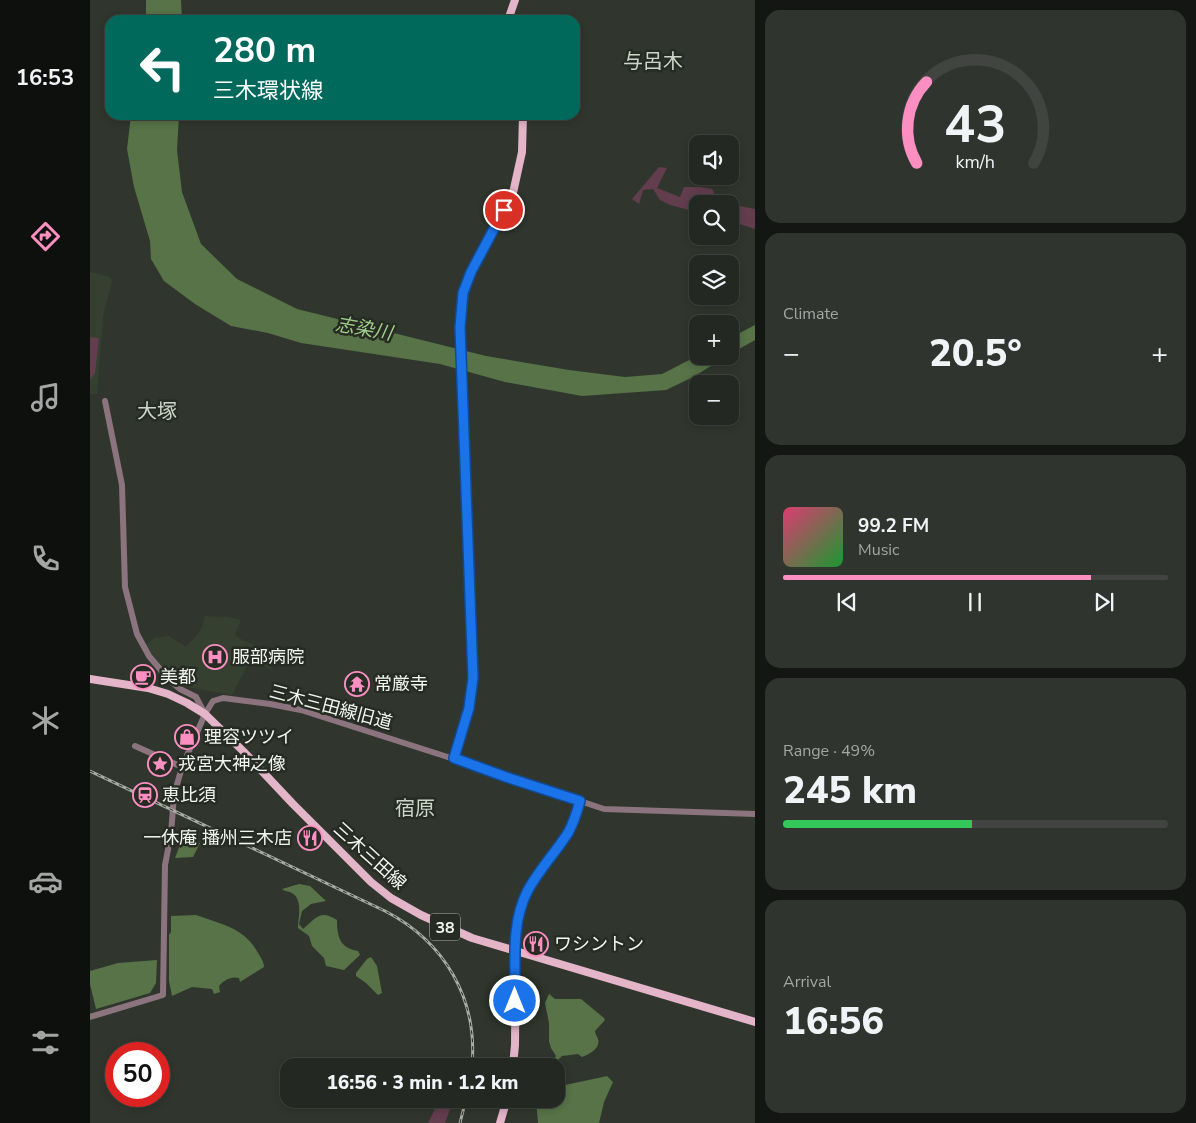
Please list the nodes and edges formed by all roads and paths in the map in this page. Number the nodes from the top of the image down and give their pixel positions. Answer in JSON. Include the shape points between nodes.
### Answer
{"nodes":[{"id":1,"x":515,"y":0,"type":"edge"},
{"id":2,"x":510,"y":15,"type":"edge"},
{"id":3,"x":523,"y":120,"type":"edge"},
{"id":4,"x":105,"y":401,"type":"dead end"},
{"id":5,"x":90,"y":679,"type":"edge"},
{"id":6,"x":205,"y":714,"type":"junction"},
{"id":7,"x":135,"y":746,"type":"dead end"},
{"id":8,"x":454,"y":758,"type":"junction"},
{"id":9,"x":182,"y":767,"type":"junction"},
{"id":10,"x":580,"y":801,"type":"junction"},
{"id":11,"x":755,"y":814,"type":"edge"},
{"id":12,"x":516,"y":951,"type":"junction"},
{"id":13,"x":90,"y":1017,"type":"edge"},
{"id":14,"x":755,"y":1022,"type":"edge"},
{"id":15,"x":514,"y":1058,"type":"edge"},
{"id":16,"x":505,"y":1108,"type":"edge"},
{"id":17,"x":500,"y":1123,"type":"edge"}],
"edges":[{"from":1,"to":2,"type":"main road"},
{"from":3,"to":8,"type":"main road","via":[[522,152],[513,193],[463,293],[462,391],[473,678],[469,708]]},
{"from":4,"to":6,"type":"street","via":[[122,485],[125,587],[137,634],[149,656],[170,681],[196,697]]},
{"from":5,"to":6,"type":"main road","name":"三木三田線","number":"38","via":[[168,694]]},
{"from":6,"to":8,"type":"street","name":"三木三田線旧道","via":[[213,701],[223,698],[270,704],[322,716]]},
{"from":6,"to":9,"type":"street"},
{"from":6,"to":12,"type":"main road","name":"三木三田線","number":"38","via":[[348,860],[391,898],[446,928]]},
{"from":7,"to":9,"type":"street"},
{"from":8,"to":10,"type":"main road"},
{"from":9,"to":13,"type":"street","via":[[174,795],[165,865],[163,995]]},
{"from":10,"to":11,"type":"street","via":[[604,809]]},
{"from":10,"to":12,"type":"main road","via":[[568,832],[527,892],[518,923]]},
{"from":12,"to":14,"type":"main road","name":"三木三田線","number":"38"},
{"from":12,"to":15,"type":"main road"},
{"from":16,"to":17,"type":"main road"}]}
